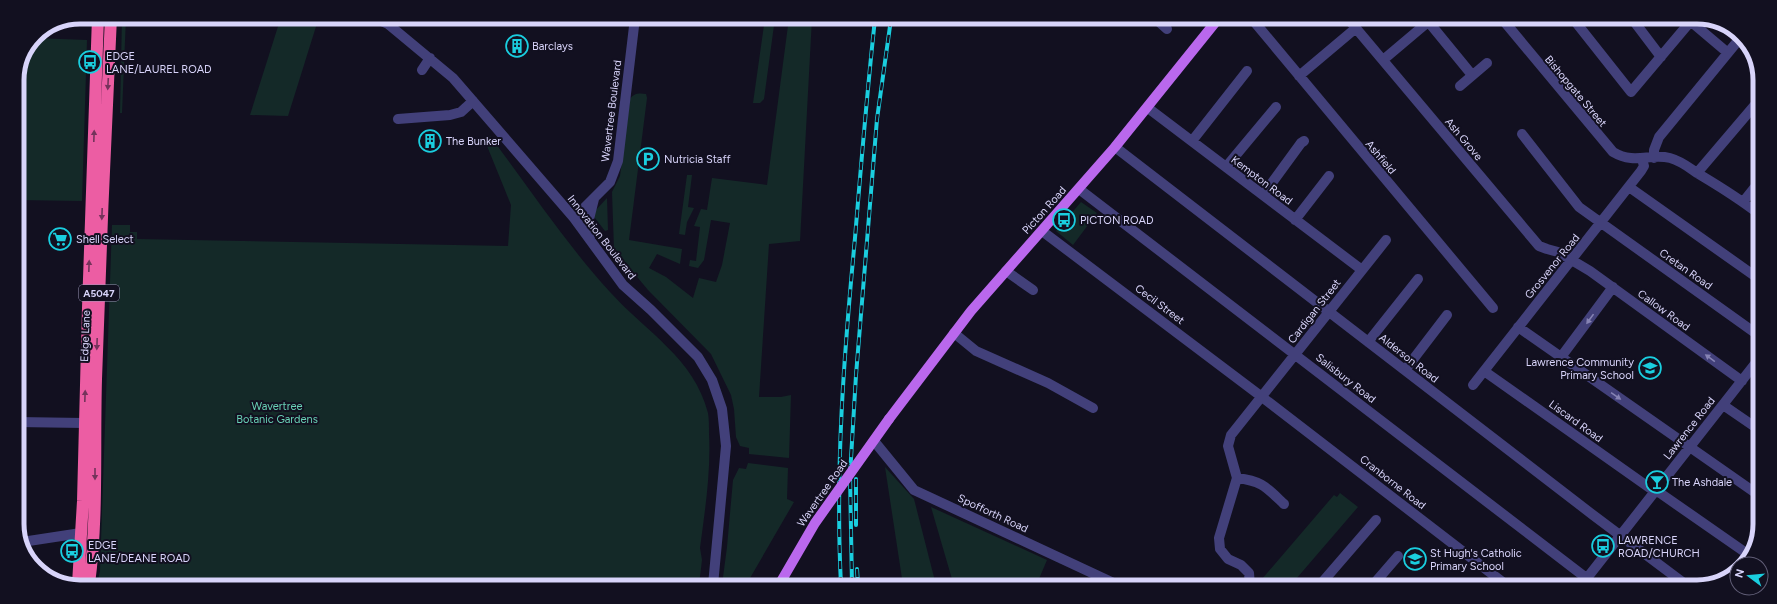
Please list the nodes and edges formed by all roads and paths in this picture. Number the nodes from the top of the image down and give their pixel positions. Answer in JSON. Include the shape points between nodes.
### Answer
{"nodes":[{"id":1,"x":98,"y":24,"type":"edge"},
{"id":2,"x":111,"y":24,"type":"edge"},
{"id":3,"x":393,"y":24,"type":"edge"},
{"id":4,"x":634,"y":24,"type":"edge"},
{"id":5,"x":1159,"y":24,"type":"edge"},
{"id":6,"x":1214,"y":24,"type":"edge"},
{"id":7,"x":1256,"y":24,"type":"edge"},
{"id":8,"x":1352,"y":24,"type":"edge"},
{"id":9,"x":1424,"y":24,"type":"edge"},
{"id":10,"x":1430,"y":24,"type":"edge"},
{"id":11,"x":1506,"y":24,"type":"edge"},
{"id":12,"x":1577,"y":24,"type":"edge"},
{"id":13,"x":1636,"y":24,"type":"edge"},
{"id":14,"x":1687,"y":24,"type":"edge"},
{"id":15,"x":1693,"y":24,"type":"edge"},
{"id":16,"x":1167,"y":28,"type":"dead end"},
{"id":17,"x":1356,"y":28,"type":"junction"},
{"id":18,"x":1737,"y":40,"type":"edge"},
{"id":19,"x":1728,"y":53,"type":"junction"},
{"id":20,"x":1661,"y":57,"type":"junction"},
{"id":21,"x":430,"y":58,"type":"junction"},
{"id":22,"x":1382,"y":60,"type":"junction"},
{"id":23,"x":1487,"y":63,"type":"dead end"},
{"id":24,"x":422,"y":70,"type":"dead end"},
{"id":25,"x":1247,"y":71,"type":"dead end"},
{"id":26,"x":1472,"y":75,"type":"junction"},
{"id":27,"x":1299,"y":76,"type":"junction"},
{"id":28,"x":1460,"y":86,"type":"dead end"},
{"id":29,"x":473,"y":101,"type":"junction"},
{"id":30,"x":1276,"y":107,"type":"dead end"},
{"id":31,"x":1753,"y":107,"type":"edge"},
{"id":32,"x":1148,"y":108,"type":"junction"},
{"id":33,"x":398,"y":119,"type":"dead end"},
{"id":34,"x":1522,"y":134,"type":"dead end"},
{"id":35,"x":1192,"y":141,"type":"junction"},
{"id":36,"x":1304,"y":141,"type":"dead end"},
{"id":37,"x":1115,"y":148,"type":"junction"},
{"id":38,"x":1654,"y":158,"type":"junction"},
{"id":39,"x":1642,"y":159,"type":"junction"},
{"id":40,"x":1226,"y":167,"type":"junction"},
{"id":41,"x":1697,"y":173,"type":"junction"},
{"id":42,"x":1329,"y":176,"type":"dead end"},
{"id":43,"x":1629,"y":187,"type":"junction"},
{"id":44,"x":1080,"y":189,"type":"junction"},
{"id":45,"x":1753,"y":190,"type":"edge"},
{"id":46,"x":1263,"y":195,"type":"junction"},
{"id":47,"x":594,"y":198,"type":"junction"},
{"id":48,"x":1743,"y":202,"type":"junction"},
{"id":49,"x":1753,"y":210,"type":"edge"},
{"id":50,"x":574,"y":218,"type":"junction"},
{"id":51,"x":1296,"y":220,"type":"junction"},
{"id":52,"x":1601,"y":224,"type":"junction"},
{"id":53,"x":1042,"y":231,"type":"junction"},
{"id":54,"x":590,"y":240,"type":"junction"},
{"id":55,"x":1386,"y":240,"type":"dead end"},
{"id":56,"x":1572,"y":259,"type":"junction"},
{"id":57,"x":1362,"y":270,"type":"junction"},
{"id":58,"x":1006,"y":271,"type":"junction"},
{"id":59,"x":1753,"y":275,"type":"edge"},
{"id":60,"x":1418,"y":279,"type":"dead end"},
{"id":61,"x":1613,"y":287,"type":"junction"},
{"id":62,"x":1033,"y":290,"type":"dead end"},
{"id":63,"x":1494,"y":308,"type":"dead end"},
{"id":64,"x":1329,"y":312,"type":"junction"},
{"id":65,"x":1447,"y":315,"type":"dead end"},
{"id":66,"x":1518,"y":327,"type":"junction"},
{"id":67,"x":1753,"y":331,"type":"edge"},
{"id":68,"x":954,"y":333,"type":"junction"},
{"id":69,"x":1368,"y":342,"type":"junction"},
{"id":70,"x":1295,"y":354,"type":"junction"},
{"id":71,"x":1561,"y":357,"type":"junction"},
{"id":72,"x":1753,"y":367,"type":"edge"},
{"id":73,"x":1405,"y":370,"type":"junction"},
{"id":74,"x":1484,"y":371,"type":"junction"},
{"id":75,"x":1742,"y":381,"type":"junction"},
{"id":76,"x":1473,"y":385,"type":"dead end"},
{"id":77,"x":1262,"y":396,"type":"junction"},
{"id":78,"x":1723,"y":405,"type":"junction"},
{"id":79,"x":1093,"y":408,"type":"dead end"},
{"id":80,"x":889,"y":419,"type":"joint"},
{"id":81,"x":24,"y":422,"type":"edge"},
{"id":82,"x":84,"y":423,"type":"junction"},
{"id":83,"x":1753,"y":426,"type":"edge"},
{"id":84,"x":874,"y":441,"type":"junction"},
{"id":85,"x":1689,"y":447,"type":"junction"},
{"id":86,"x":1237,"y":478,"type":"junction"},
{"id":87,"x":1654,"y":491,"type":"junction"},
{"id":88,"x":1753,"y":491,"type":"edge"},
{"id":89,"x":1284,"y":504,"type":"dead end"},
{"id":90,"x":1376,"y":520,"type":"dead end"},
{"id":91,"x":81,"y":533,"type":"junction"},
{"id":92,"x":1620,"y":535,"type":"junction"},
{"id":93,"x":27,"y":541,"type":"edge"},
{"id":94,"x":1745,"y":552,"type":"edge"},
{"id":95,"x":1398,"y":556,"type":"dead end"},
{"id":96,"x":1587,"y":578,"type":"junction"},
{"id":97,"x":79,"y":580,"type":"edge"},
{"id":98,"x":89,"y":580,"type":"edge"},
{"id":99,"x":713,"y":580,"type":"edge"},
{"id":100,"x":782,"y":580,"type":"edge"},
{"id":101,"x":1107,"y":580,"type":"edge"},
{"id":102,"x":1250,"y":580,"type":"edge"},
{"id":103,"x":1324,"y":580,"type":"edge"},
{"id":104,"x":1377,"y":580,"type":"edge"},
{"id":105,"x":1500,"y":580,"type":"edge"},
{"id":106,"x":1589,"y":580,"type":"edge"},
{"id":107,"x":1680,"y":580,"type":"edge"}],
"edges":[{"from":82,"to":1,"type":"highway","name":"Edge Lane","number":"A5047","one_way":true},
{"from":2,"to":98,"type":"highway","name":"Edge Lane","number":"A5047","one_way":true,"via":[[95,415],[95,516]]},
{"from":3,"to":21,"type":"street","name":"Innovation Boulevard"},
{"from":4,"to":47,"type":"street","name":"Wavertree Boulevard","via":[[618,161],[610,182]]},
{"from":5,"to":16,"type":"street"},
{"from":6,"to":32,"type":"main road","name":"Picton Road"},
{"from":7,"to":27,"type":"street","name":"Ashfield"},
{"from":8,"to":17,"type":"street","name":"Ash Grove"},
{"from":9,"to":22,"type":"street"},
{"from":10,"to":26,"type":"street"},
{"from":11,"to":39,"type":"street","name":"Bishopgate Street","via":[[1613,152],[1626,158]]},
{"from":12,"to":20,"type":"street","via":[[1631,92]]},
{"from":13,"to":20,"type":"street"},
{"from":14,"to":20,"type":"street"},
{"from":15,"to":19,"type":"street"},
{"from":17,"to":22,"type":"street","name":"Ash Grove"},
{"from":17,"to":27,"type":"street"},
{"from":18,"to":19,"type":"street"},
{"from":19,"to":38,"type":"street","via":[[1659,136]]},
{"from":21,"to":24,"type":"street"},
{"from":21,"to":29,"type":"street","name":"Innovation Boulevard","via":[[453,78]]},
{"from":22,"to":56,"type":"street","name":"Ash Grove","via":[[1539,246]]},
{"from":23,"to":26,"type":"street"},
{"from":25,"to":35,"type":"street"},
{"from":26,"to":28,"type":"street"},
{"from":27,"to":63,"type":"street","name":"Ashfield"},
{"from":29,"to":33,"type":"street","via":[[456,114]]},
{"from":29,"to":50,"type":"street","name":"Innovation Boulevard"},
{"from":30,"to":40,"type":"street"},
{"from":31,"to":41,"type":"street"},
{"from":32,"to":35,"type":"street","name":"Kempton Road"},
{"from":32,"to":37,"type":"main road","name":"Picton Road"},
{"from":34,"to":52,"type":"street","name":"Cretan Road","via":[[1579,207]]},
{"from":35,"to":40,"type":"street","name":"Kempton Road"},
{"from":36,"to":46,"type":"street"},
{"from":37,"to":44,"type":"main road","name":"Picton Road"},
{"from":37,"to":64,"type":"street","name":"Alderson Road"},
{"from":38,"to":39,"type":"street","name":"Bishopgate Street"},
{"from":38,"to":41,"type":"street","name":"Bishopgate Street","via":[[1678,161]]},
{"from":39,"to":43,"type":"street","name":"Grosvenor Road","via":[[1644,166]]},
{"from":40,"to":46,"type":"street","name":"Kempton Road"},
{"from":41,"to":48,"type":"street","name":"Bishopgate Street"},
{"from":42,"to":51,"type":"street"},
{"from":43,"to":52,"type":"street","name":"Grosvenor Road"},
{"from":43,"to":59,"type":"street"},
{"from":44,"to":53,"type":"main road","name":"Picton Road"},
{"from":44,"to":70,"type":"street","name":"Salisbury Road"},
{"from":45,"to":48,"type":"street"},
{"from":46,"to":51,"type":"street","name":"Kempton Road"},
{"from":47,"to":50,"type":"street","name":"Wavertree Boulevard"},
{"from":47,"to":54,"type":"street","via":[[589,219]]},
{"from":48,"to":49,"type":"street","name":"Bishopgate Street"},
{"from":50,"to":54,"type":"street","name":"Innovation Boulevard"},
{"from":51,"to":57,"type":"street","name":"Kempton Road"},
{"from":52,"to":56,"type":"street","name":"Grosvenor Road"},
{"from":52,"to":67,"type":"street","name":"Cretan Road"},
{"from":53,"to":58,"type":"main road","name":"Picton Road"},
{"from":53,"to":77,"type":"street","name":"Cecil Street"},
{"from":54,"to":99,"type":"street","name":"Innovation Boulevard","via":[[623,285],[698,357],[712,380],[722,409],[726,446]]},
{"from":55,"to":57,"type":"street","name":"Cardigan Street"},
{"from":56,"to":61,"type":"street","name":"Callow Road"},
{"from":56,"to":66,"type":"street","name":"Grosvenor Road"},
{"from":57,"to":64,"type":"street","name":"Cardigan Street"},
{"from":58,"to":62,"type":"street"},
{"from":58,"to":68,"type":"main road","name":"Picton Road"},
{"from":60,"to":69,"type":"street"},
{"from":61,"to":71,"type":"street","one_way":true},
{"from":75,"to":61,"type":"street","name":"Callow Road","one_way":true},
{"from":64,"to":69,"type":"street","name":"Alderson Road"},
{"from":64,"to":70,"type":"street","name":"Cardigan Street"},
{"from":65,"to":73,"type":"street"},
{"from":66,"to":71,"type":"street"},
{"from":66,"to":74,"type":"street","name":"Grosvenor Road"},
{"from":68,"to":79,"type":"street","via":[[976,351],[1048,383]]},
{"from":68,"to":80,"type":"main road","name":"Picton Road"},
{"from":69,"to":73,"type":"street","name":"Alderson Road"},
{"from":70,"to":77,"type":"street","name":"Cardigan Street"},
{"from":70,"to":96,"type":"street","name":"Salisbury Road"},
{"from":71,"to":85,"type":"street","one_way":true},
{"from":72,"to":75,"type":"street","name":"Lawrence Road"},
{"from":73,"to":92,"type":"street","name":"Alderson Road"},
{"from":74,"to":76,"type":"street","name":"Grosvenor Road"},
{"from":74,"to":87,"type":"street","name":"Liscard Road"},
{"from":75,"to":78,"type":"street","name":"Lawrence Road"},
{"from":77,"to":86,"type":"street","name":"Cardigan Street","via":[[1229,440],[1228,446]]},
{"from":77,"to":105,"type":"street","name":"Cranborne Road"},
{"from":78,"to":83,"type":"street"},
{"from":78,"to":85,"type":"street","name":"Lawrence Road"},
{"from":80,"to":84,"type":"main road","name":"Wavertree Road","bridge":true},
{"from":81,"to":82,"type":"street"},
{"from":82,"to":91,"type":"highway","name":"Edge Lane","number":"A5047"},
{"from":84,"to":100,"type":"main road","name":"Wavertree Road","bridge":true,"via":[[815,523]]},
{"from":84,"to":101,"type":"street","name":"Spofforth Road","via":[[914,490]]},
{"from":85,"to":87,"type":"street","name":"Lawrence Road"},
{"from":85,"to":88,"type":"street"},
{"from":86,"to":89,"type":"street","via":[[1253,480],[1264,486]]},
{"from":86,"to":102,"type":"street","via":[[1219,538],[1220,549],[1228,559],[1241,565],[1249,573]]},
{"from":87,"to":92,"type":"street","name":"Lawrence Road"},
{"from":87,"to":94,"type":"street","name":"Liscard Road"},
{"from":90,"to":103,"type":"street"},
{"from":91,"to":93,"type":"street"},
{"from":91,"to":97,"type":"highway","name":"Edge Lane","number":"A5047"},
{"from":92,"to":96,"type":"street","name":"Lawrence Road"},
{"from":92,"to":107,"type":"street","name":"Alderson Road"},
{"from":95,"to":104,"type":"street"},
{"from":96,"to":106,"type":"street","name":"Salisbury Road"}]}
